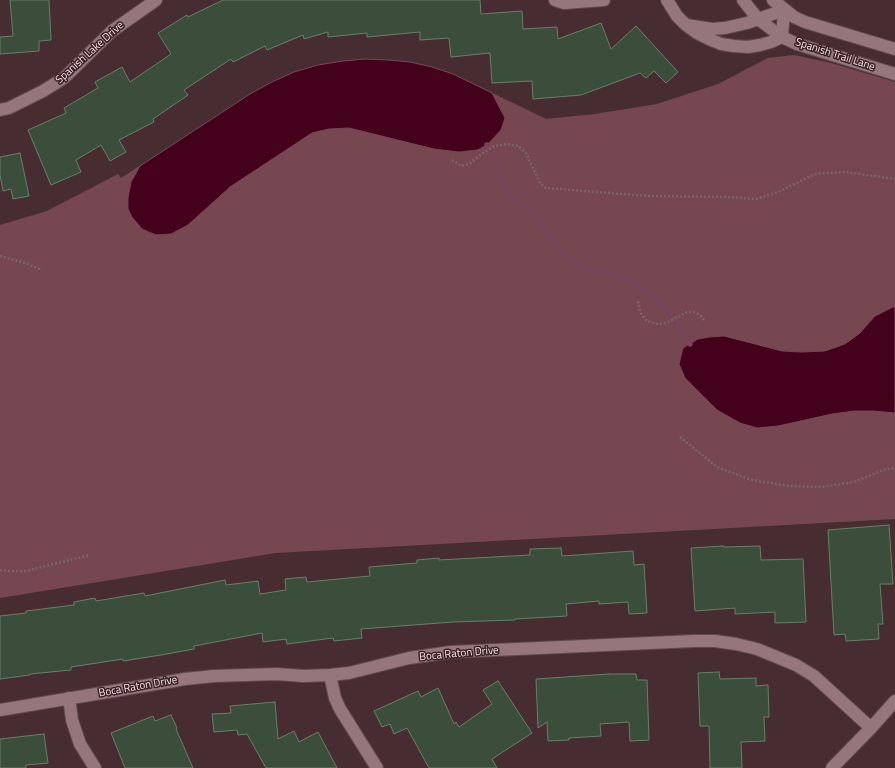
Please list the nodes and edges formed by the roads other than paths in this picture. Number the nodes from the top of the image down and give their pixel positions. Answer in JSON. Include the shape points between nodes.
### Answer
{"nodes":[{"id":1,"x":156,"y":0,"type":"edge"},
{"id":2,"x":555,"y":0,"type":"edge"},
{"id":3,"x":604,"y":0,"type":"edge"},
{"id":4,"x":667,"y":0,"type":"edge"},
{"id":5,"x":743,"y":0,"type":"edge"},
{"id":6,"x":773,"y":0,"type":"edge"},
{"id":7,"x":784,"y":10,"type":"junction"},
{"id":8,"x":758,"y":19,"type":"junction"},
{"id":9,"x":686,"y":25,"type":"junction"},
{"id":10,"x":782,"y":37,"type":"junction"},
{"id":11,"x":895,"y":49,"type":"edge"},
{"id":12,"x":895,"y":74,"type":"edge"},
{"id":13,"x":0,"y":110,"type":"edge"},
{"id":14,"x":330,"y":675,"type":"junction"},
{"id":15,"x":69,"y":698,"type":"junction"},
{"id":16,"x":895,"y":701,"type":"edge"},
{"id":17,"x":0,"y":710,"type":"edge"},
{"id":18,"x":871,"y":728,"type":"junction"},
{"id":19,"x":95,"y":768,"type":"edge"},
{"id":20,"x":377,"y":768,"type":"edge"},
{"id":21,"x":832,"y":768,"type":"edge"}],
"edges":[{"from":1,"to":13,"type":"street","name":"Spanish Lake Drive","via":[[112,31],[64,78],[43,91]]},
{"from":2,"to":3,"type":"street"},
{"from":4,"to":9,"type":"street"},
{"from":5,"to":8,"type":"street","name":"Spanish Trail Lane"},
{"from":6,"to":7,"type":"street","name":"Spanish Trail Lane"},
{"from":7,"to":8,"type":"street"},
{"from":7,"to":10,"type":"street"},
{"from":7,"to":11,"type":"street","name":"Spanish Trail Lane","via":[[806,22]]},
{"from":8,"to":9,"type":"street","via":[[725,28]]},
{"from":8,"to":10,"type":"street","name":"Spanish Trail Lane"},
{"from":9,"to":10,"type":"street","via":[[709,39],[734,46],[760,45]]},
{"from":10,"to":12,"type":"street","name":"Spanish Trail Lane","via":[[796,44]]},
{"from":14,"to":15,"type":"street","name":"Boca Raton Drive","via":[[214,676]]},
{"from":14,"to":18,"type":"street","name":"Boca Raton Drive","via":[[451,652],[715,641],[757,649],[796,665],[814,676]]},
{"from":14,"to":20,"type":"street","via":[[340,709]]},
{"from":15,"to":17,"type":"street","name":"Boca Raton Drive"},
{"from":15,"to":19,"type":"street","via":[[72,720],[80,744]]},
{"from":16,"to":18,"type":"street"},
{"from":18,"to":21,"type":"street"}]}
